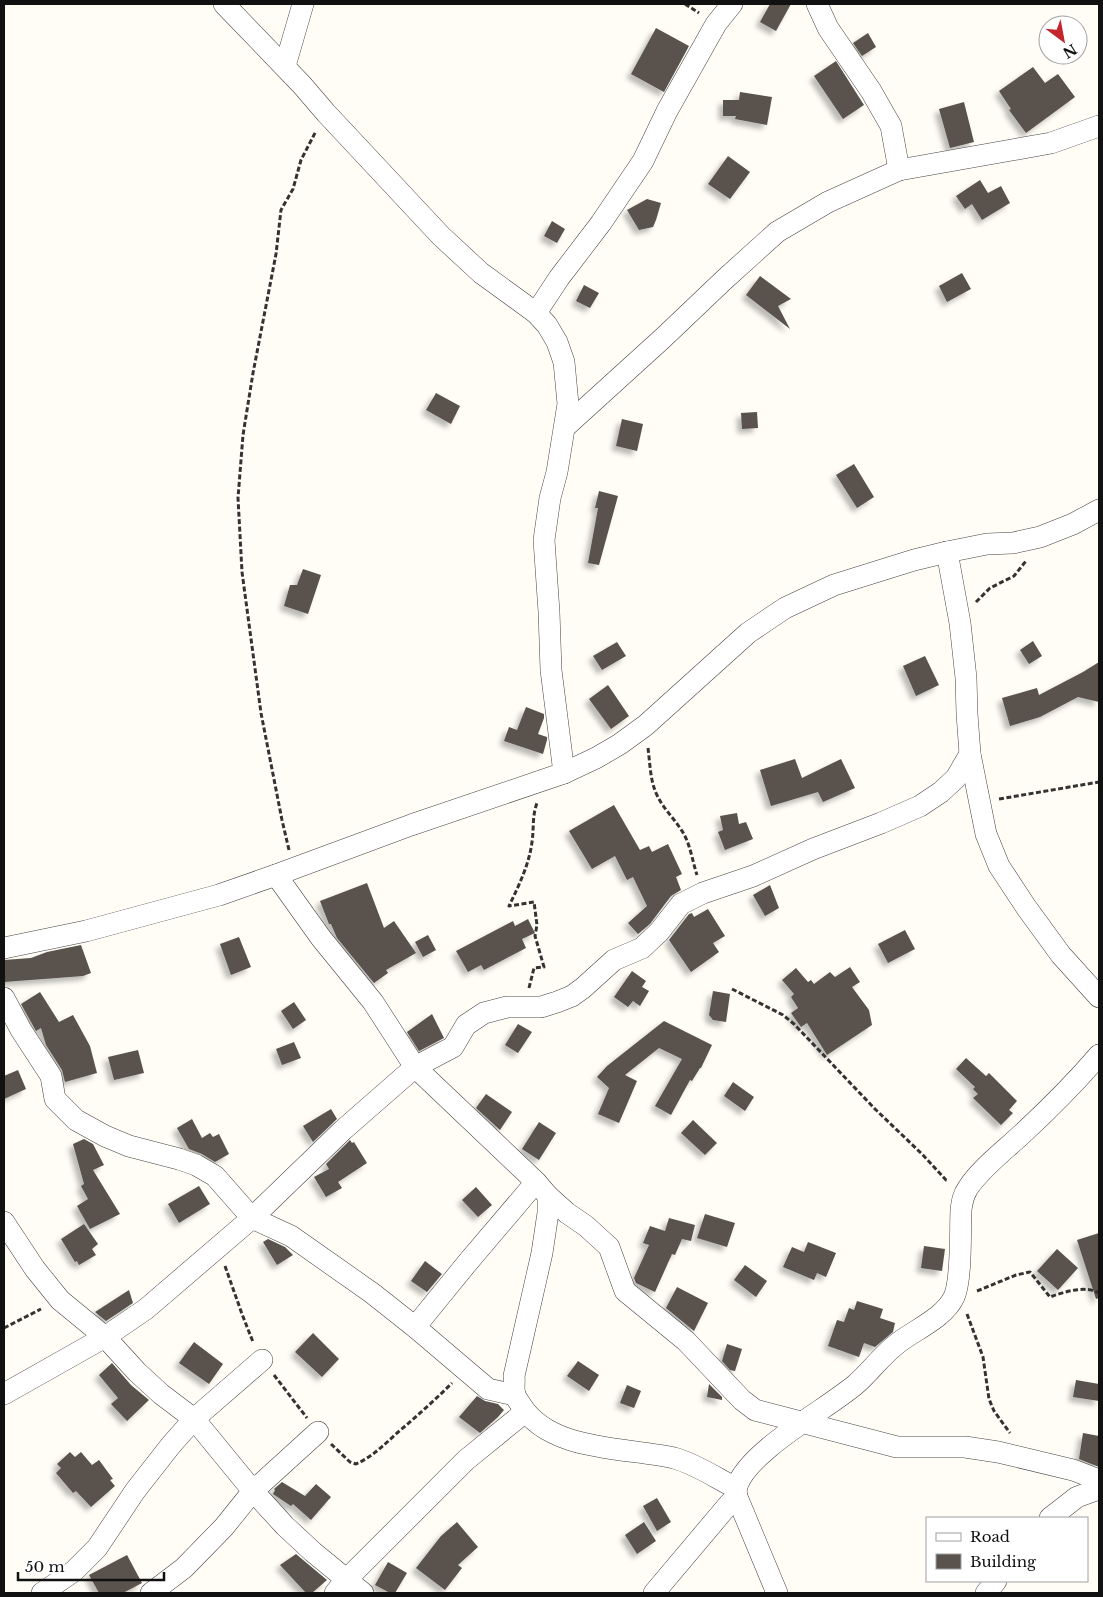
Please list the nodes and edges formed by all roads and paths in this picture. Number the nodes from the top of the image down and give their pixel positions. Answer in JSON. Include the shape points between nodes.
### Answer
{"nodes":[{"id":1,"x":224,"y":4,"type":"edge"},
{"id":2,"x":303,"y":4,"type":"edge"},
{"id":3,"x":732,"y":4,"type":"edge"},
{"id":4,"x":816,"y":4,"type":"edge"},
{"id":5,"x":285,"y":66,"type":"junction"},
{"id":6,"x":326,"y":114,"type":"junction"},
{"id":7,"x":1099,"y":126,"type":"edge"},
{"id":8,"x":899,"y":170,"type":"junction"},
{"id":9,"x":536,"y":313,"type":"junction"},
{"id":10,"x":565,"y":427,"type":"junction"},
{"id":11,"x":1099,"y":510,"type":"edge"},
{"id":12,"x":1040,"y":537,"type":"junction"},
{"id":13,"x":947,"y":552,"type":"junction"},
{"id":14,"x":960,"y":622,"type":"junction"},
{"id":15,"x":646,"y":725,"type":"junction"},
{"id":16,"x":970,"y":754,"type":"junction"},
{"id":17,"x":564,"y":773,"type":"junction"},
{"id":18,"x":1099,"y":782,"type":"edge"},
{"id":19,"x":539,"y":797,"type":"dead end"},
{"id":20,"x":981,"y":803,"type":"junction"},
{"id":21,"x":285,"y":872,"type":"junction"},
{"id":22,"x":703,"y":893,"type":"junction"},
{"id":23,"x":4,"y":948,"type":"edge"},
{"id":24,"x":732,"y":989,"type":"dead end"},
{"id":25,"x":1099,"y":997,"type":"edge"},
{"id":26,"x":4,"y":998,"type":"edge"},
{"id":27,"x":524,"y":1008,"type":"junction"},
{"id":28,"x":1099,"y":1055,"type":"edge"},
{"id":29,"x":415,"y":1067,"type":"junction"},
{"id":30,"x":972,"y":1182,"type":"junction"},
{"id":31,"x":542,"y":1189,"type":"junction"},
{"id":32,"x":252,"y":1218,"type":"junction"},
{"id":33,"x":4,"y":1222,"type":"edge"},
{"id":34,"x":218,"y":1247,"type":"junction"},
{"id":35,"x":1099,"y":1293,"type":"edge"},
{"id":36,"x":60,"y":1300,"type":"junction"},
{"id":37,"x":953,"y":1300,"type":"junction"},
{"id":38,"x":415,"y":1327,"type":"junction"},
{"id":39,"x":4,"y":1328,"type":"edge"},
{"id":40,"x":105,"y":1337,"type":"junction"},
{"id":41,"x":262,"y":1360,"type":"junction"},
{"id":42,"x":466,"y":1369,"type":"junction"},
{"id":43,"x":4,"y":1394,"type":"edge"},
{"id":44,"x":520,"y":1403,"type":"junction"},
{"id":45,"x":194,"y":1419,"type":"junction"},
{"id":46,"x":802,"y":1422,"type":"junction"},
{"id":47,"x":318,"y":1432,"type":"junction"},
{"id":48,"x":1013,"y":1437,"type":"dead end"},
{"id":49,"x":1099,"y":1480,"type":"edge"},
{"id":50,"x":1099,"y":1489,"type":"edge"},
{"id":51,"x":253,"y":1491,"type":"junction"},
{"id":52,"x":736,"y":1493,"type":"junction"},
{"id":53,"x":1051,"y":1517,"type":"edge"},
{"id":54,"x":995,"y":1582,"type":"edge"},
{"id":55,"x":340,"y":1586,"type":"edge"},
{"id":56,"x":42,"y":1593,"type":"edge"},
{"id":57,"x":151,"y":1593,"type":"edge"},
{"id":58,"x":363,"y":1593,"type":"edge"},
{"id":59,"x":654,"y":1593,"type":"edge"},
{"id":60,"x":777,"y":1593,"type":"edge"},
{"id":61,"x":986,"y":1593,"type":"edge"}],
"edges":[{"from":1,"to":5,"type":"street"},
{"from":2,"to":5,"type":"street"},
{"from":3,"to":9,"type":"street","via":[[716,24],[643,161]]},
{"from":4,"to":8,"type":"street","via":[[891,126]]},
{"from":5,"to":6,"type":"street"},
{"from":6,"to":9,"type":"street","via":[[441,236],[481,273]]},
{"from":6,"to":21,"type":"path","via":[[301,160],[293,189],[281,210],[243,435],[238,498],[242,572],[262,713],[282,820]]},
{"from":7,"to":8,"type":"street","via":[[1051,143]]},
{"from":8,"to":10,"type":"street","via":[[828,202],[777,232]]},
{"from":9,"to":10,"type":"street","via":[[557,342],[564,362],[568,404]]},
{"from":10,"to":17,"type":"street","via":[[544,540],[551,670]]},
{"from":11,"to":12,"type":"street"},
{"from":12,"to":13,"type":"street"},
{"from":12,"to":14,"type":"path","via":[[1021,569],[982,594]]},
{"from":13,"to":14,"type":"street"},
{"from":13,"to":15,"type":"street","via":[[834,585],[785,608],[748,633]]},
{"from":14,"to":16,"type":"street"},
{"from":15,"to":17,"type":"street","via":[[620,744]]},
{"from":15,"to":22,"type":"path","via":[[656,793],[681,828]]},
{"from":16,"to":20,"type":"street"},
{"from":16,"to":22,"type":"street","via":[[956,778],[920,806],[753,876]]},
{"from":17,"to":21,"type":"street"},
{"from":18,"to":20,"type":"path"},
{"from":19,"to":27,"type":"path","via":[[533,814],[529,858],[509,906],[534,902],[535,936],[544,967],[534,968]]},
{"from":20,"to":25,"type":"street","via":[[986,834],[999,866],[1060,955]]},
{"from":21,"to":23,"type":"street","via":[[219,895],[86,931]]},
{"from":21,"to":29,"type":"street","via":[[321,938],[373,1002]]},
{"from":22,"to":27,"type":"street","via":[[681,904],[642,948],[614,960],[572,996],[541,1007]]},
{"from":24,"to":30,"type":"path","via":[[794,1024],[946,1180]]},
{"from":26,"to":32,"type":"street","via":[[51,1076],[55,1098],[76,1120],[129,1146],[196,1165],[215,1176]]},
{"from":27,"to":29,"type":"street","via":[[507,1007],[484,1013],[466,1025],[453,1047]]},
{"from":28,"to":30,"type":"street","via":[[1072,1086]]},
{"from":29,"to":31,"type":"street"},
{"from":29,"to":32,"type":"street","via":[[343,1130]]},
{"from":30,"to":37,"type":"street","via":[[961,1210],[958,1277]]},
{"from":31,"to":38,"type":"street","via":[[474,1255]]},
{"from":31,"to":44,"type":"street","via":[[548,1213],[514,1376]]},
{"from":31,"to":46,"type":"street","via":[[610,1246],[625,1291],[686,1341],[742,1400],[755,1410]]},
{"from":32,"to":34,"type":"street"},
{"from":32,"to":38,"type":"street","via":[[291,1236]]},
{"from":33,"to":36,"type":"street"},
{"from":34,"to":40,"type":"street","via":[[146,1309]]},
{"from":34,"to":41,"type":"path"},
{"from":35,"to":37,"type":"path","via":[[1092,1289],[1050,1297],[1030,1272]]},
{"from":36,"to":39,"type":"path"},
{"from":36,"to":40,"type":"street"},
{"from":37,"to":46,"type":"street","via":[[897,1344],[834,1402]]},
{"from":37,"to":48,"type":"path","via":[[966,1311],[983,1357],[994,1411]]},
{"from":38,"to":42,"type":"street"},
{"from":40,"to":43,"type":"street"},
{"from":40,"to":45,"type":"street","via":[[136,1372]]},
{"from":41,"to":45,"type":"street"},
{"from":41,"to":47,"type":"path"},
{"from":42,"to":44,"type":"street","via":[[488,1389]]},
{"from":42,"to":47,"type":"path","via":[[381,1448],[356,1464]]},
{"from":44,"to":52,"type":"street","via":[[535,1422],[557,1435],[583,1444],[675,1459],[695,1466]]},
{"from":44,"to":55,"type":"street"},
{"from":45,"to":51,"type":"street"},
{"from":45,"to":56,"type":"street","via":[[135,1491],[96,1548],[74,1571]]},
{"from":46,"to":49,"type":"street","via":[[897,1447],[965,1447],[998,1452],[1073,1470]]},
{"from":46,"to":52,"type":"street","via":[[758,1458],[740,1478]]},
{"from":47,"to":51,"type":"street"},
{"from":50,"to":53,"type":"street","via":[[1077,1497]]},
{"from":51,"to":55,"type":"street"},
{"from":51,"to":57,"type":"street","via":[[184,1568]]},
{"from":52,"to":59,"type":"street"},
{"from":52,"to":60,"type":"street"},
{"from":54,"to":61,"type":"street"},
{"from":55,"to":58,"type":"street"}]}
